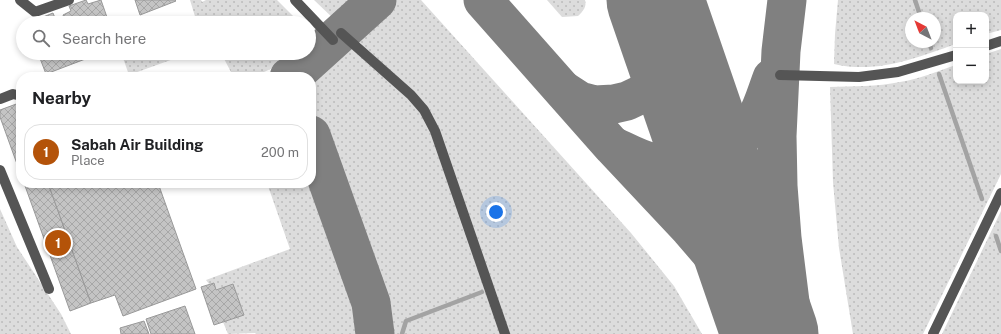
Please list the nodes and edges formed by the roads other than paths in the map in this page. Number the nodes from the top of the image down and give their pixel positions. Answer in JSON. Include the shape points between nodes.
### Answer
{"nodes":[{"id":1,"x":20,"y":0,"type":"edge"},
{"id":2,"x":69,"y":0,"type":"edge"},
{"id":3,"x":295,"y":0,"type":"edge"},
{"id":4,"x":314,"y":16,"type":"edge"},
{"id":5,"x":316,"y":18,"type":"edge"},
{"id":6,"x":1001,"y":41,"type":"edge"},
{"id":7,"x":989,"y":45,"type":"edge"},
{"id":8,"x":953,"y":56,"type":"edge"},
{"id":9,"x":780,"y":75,"type":"dead end"},
{"id":10,"x":16,"y":95,"type":"edge"},
{"id":11,"x":0,"y":99,"type":"edge"},
{"id":12,"x":0,"y":170,"type":"edge"},
{"id":13,"x":1001,"y":193,"type":"edge"},
{"id":14,"x":49,"y":289,"type":"dead end"},
{"id":15,"x":505,"y":334,"type":"edge"},
{"id":16,"x":933,"y":334,"type":"edge"}],
"edges":[{"from":1,"to":2,"type":"lane","via":[[35,12]]},
{"from":3,"to":4,"type":"lane"},
{"from":5,"to":15,"type":"lane","via":[[411,95],[424,110],[435,131]]},
{"from":6,"to":7,"type":"lane"},
{"from":8,"to":9,"type":"lane","via":[[898,72],[859,77]]},
{"from":10,"to":11,"type":"lane"},
{"from":12,"to":14,"type":"lane"},
{"from":13,"to":16,"type":"lane"}]}
